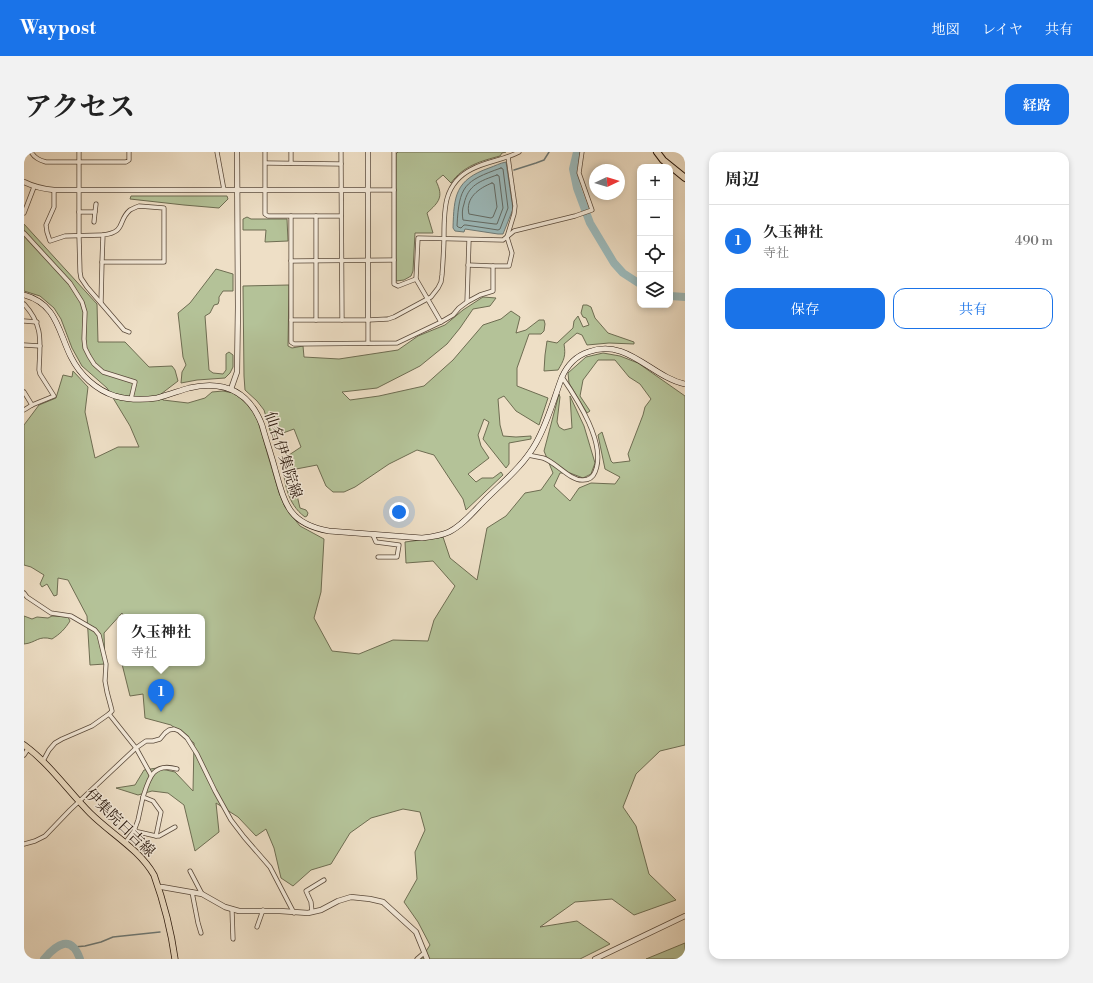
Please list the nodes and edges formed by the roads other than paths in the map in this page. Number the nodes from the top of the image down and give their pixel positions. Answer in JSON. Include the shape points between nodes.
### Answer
{"nodes":[{"id":1,"x":31,"y":152,"type":"edge"},
{"id":2,"x":79,"y":152,"type":"edge"},
{"id":3,"x":129,"y":152,"type":"edge"},
{"id":4,"x":217,"y":152,"type":"edge"},
{"id":5,"x":237,"y":152,"type":"edge"},
{"id":6,"x":266,"y":152,"type":"edge"},
{"id":7,"x":291,"y":152,"type":"edge"},
{"id":8,"x":341,"y":152,"type":"edge"},
{"id":9,"x":368,"y":152,"type":"edge"},
{"id":10,"x":394,"y":152,"type":"edge"},
{"id":11,"x":518,"y":152,"type":"edge"},
{"id":12,"x":582,"y":152,"type":"edge"},
{"id":13,"x":657,"y":152,"type":"edge"},
{"id":14,"x":508,"y":157,"type":"junction"},
{"id":15,"x":79,"y":161,"type":"junction"},
{"id":16,"x":266,"y":163,"type":"junction"},
{"id":17,"x":291,"y":163,"type":"junction"},
{"id":18,"x":341,"y":164,"type":"junction"},
{"id":19,"x":685,"y":178,"type":"edge"},
{"id":20,"x":24,"y":182,"type":"edge"},
{"id":21,"x":34,"y":187,"type":"junction"},
{"id":22,"x":54,"y":190,"type":"junction"},
{"id":23,"x":79,"y":190,"type":"junction"},
{"id":24,"x":224,"y":190,"type":"junction"},
{"id":25,"x":237,"y":190,"type":"junction"},
{"id":26,"x":266,"y":190,"type":"junction"},
{"id":27,"x":342,"y":190,"type":"junction"},
{"id":28,"x":368,"y":190,"type":"junction"},
{"id":29,"x":394,"y":190,"type":"junction"},
{"id":30,"x":96,"y":204,"type":"dead end"},
{"id":31,"x":79,"y":212,"type":"junction"},
{"id":32,"x":95,"y":212,"type":"junction"},
{"id":33,"x":24,"y":213,"type":"edge"},
{"id":34,"x":291,"y":216,"type":"junction"},
{"id":35,"x":316,"y":216,"type":"junction"},
{"id":36,"x":342,"y":216,"type":"junction"},
{"id":37,"x":94,"y":222,"type":"dead end"},
{"id":38,"x":24,"y":233,"type":"edge"},
{"id":39,"x":103,"y":235,"type":"junction"},
{"id":40,"x":79,"y":236,"type":"junction"},
{"id":41,"x":507,"y":237,"type":"junction"},
{"id":42,"x":444,"y":239,"type":"junction"},
{"id":43,"x":469,"y":240,"type":"junction"},
{"id":44,"x":342,"y":260,"type":"junction"},
{"id":45,"x":368,"y":260,"type":"junction"},
{"id":46,"x":394,"y":260,"type":"junction"},
{"id":47,"x":291,"y":261,"type":"junction"},
{"id":48,"x":316,"y":261,"type":"junction"},
{"id":49,"x":102,"y":262,"type":"junction"},
{"id":50,"x":468,"y":265,"type":"junction"},
{"id":51,"x":493,"y":266,"type":"junction"},
{"id":52,"x":416,"y":279,"type":"junction"},
{"id":53,"x":24,"y":295,"type":"edge"},
{"id":54,"x":428,"y":299,"type":"junction"},
{"id":55,"x":467,"y":302,"type":"junction"},
{"id":56,"x":100,"y":303,"type":"junction"},
{"id":57,"x":24,"y":304,"type":"edge"},
{"id":58,"x":291,"y":320,"type":"junction"},
{"id":59,"x":316,"y":320,"type":"junction"},
{"id":60,"x":342,"y":320,"type":"junction"},
{"id":61,"x":368,"y":320,"type":"junction"},
{"id":62,"x":24,"y":321,"type":"edge"},
{"id":63,"x":37,"y":322,"type":"junction"},
{"id":64,"x":441,"y":322,"type":"junction"},
{"id":65,"x":129,"y":332,"type":"dead end"},
{"id":66,"x":368,"y":344,"type":"junction"},
{"id":67,"x":24,"y":345,"type":"edge"},
{"id":68,"x":40,"y":346,"type":"junction"},
{"id":69,"x":562,"y":377,"type":"junction"},
{"id":70,"x":685,"y":384,"type":"edge"},
{"id":71,"x":231,"y":389,"type":"junction"},
{"id":72,"x":24,"y":392,"type":"edge"},
{"id":73,"x":131,"y":399,"type":"junction"},
{"id":74,"x":32,"y":405,"type":"junction"},
{"id":75,"x":24,"y":410,"type":"edge"},
{"id":76,"x":528,"y":455,"type":"junction"},
{"id":77,"x":372,"y":535,"type":"junction"},
{"id":78,"x":378,"y":557,"type":"dead end"},
{"id":79,"x":24,"y":593,"type":"edge"},
{"id":80,"x":109,"y":714,"type":"junction"},
{"id":81,"x":26,"y":747,"type":"edge"},
{"id":82,"x":136,"y":748,"type":"junction"},
{"id":83,"x":24,"y":755,"type":"edge"},
{"id":84,"x":43,"y":761,"type":"junction"},
{"id":85,"x":177,"y":768,"type":"dead end"},
{"id":86,"x":151,"y":775,"type":"junction"},
{"id":87,"x":143,"y":797,"type":"junction"},
{"id":88,"x":79,"y":802,"type":"junction"},
{"id":89,"x":175,"y":827,"type":"dead end"},
{"id":90,"x":134,"y":831,"type":"junction"},
{"id":91,"x":156,"y":836,"type":"junction"},
{"id":92,"x":125,"y":843,"type":"junction"},
{"id":93,"x":24,"y":844,"type":"edge"},
{"id":94,"x":190,"y":871,"type":"dead end"},
{"id":95,"x":324,"y":880,"type":"dead end"},
{"id":96,"x":158,"y":888,"type":"junction"},
{"id":97,"x":192,"y":892,"type":"junction"},
{"id":98,"x":202,"y":894,"type":"junction"},
{"id":99,"x":232,"y":910,"type":"junction"},
{"id":100,"x":263,"y":910,"type":"junction"},
{"id":101,"x":312,"y":912,"type":"junction"},
{"id":102,"x":294,"y":913,"type":"junction"},
{"id":103,"x":685,"y":916,"type":"edge"},
{"id":104,"x":257,"y":927,"type":"dead end"},
{"id":105,"x":201,"y":933,"type":"dead end"},
{"id":106,"x":233,"y":939,"type":"dead end"},
{"id":107,"x":424,"y":953,"type":"junction"},
{"id":108,"x":175,"y":959,"type":"edge"},
{"id":109,"x":417,"y":959,"type":"edge"},
{"id":110,"x":427,"y":959,"type":"edge"},
{"id":111,"x":596,"y":959,"type":"edge"}],
"edges":[{"from":1,"to":15,"type":"street","via":[[46,162]]},
{"from":2,"to":15,"type":"street"},
{"from":3,"to":15,"type":"street","via":[[129,160],[126,162]]},
{"from":4,"to":24,"type":"street"},
{"from":5,"to":25,"type":"street"},
{"from":6,"to":16,"type":"street"},
{"from":7,"to":17,"type":"street"},
{"from":8,"to":18,"type":"street"},
{"from":9,"to":28,"type":"street"},
{"from":10,"to":29,"type":"street"},
{"from":11,"to":14,"type":"street"},
{"from":12,"to":41,"type":"street","via":[[579,173],[592,210],[514,231]]},
{"from":13,"to":19,"type":"highway"},
{"from":14,"to":41,"type":"street","via":[[515,206]]},
{"from":14,"to":42,"type":"street","via":[[478,166],[462,175],[456,182],[445,205]]},
{"from":15,"to":23,"type":"street"},
{"from":16,"to":17,"type":"street"},
{"from":16,"to":26,"type":"street"},
{"from":17,"to":18,"type":"street"},
{"from":18,"to":27,"type":"street"},
{"from":20,"to":21,"type":"street"},
{"from":21,"to":22,"type":"street"},
{"from":21,"to":33,"type":"street"},
{"from":22,"to":23,"type":"street"},
{"from":22,"to":40,"type":"street","via":[[54,207],[46,225],[50,241],[64,236]]},
{"from":23,"to":24,"type":"street"},
{"from":23,"to":31,"type":"street"},
{"from":24,"to":25,"type":"street"},
{"from":25,"to":26,"type":"street"},
{"from":25,"to":71,"type":"street","via":[[237,372]]},
{"from":26,"to":27,"type":"street"},
{"from":26,"to":34,"type":"street","via":[[265,214]]},
{"from":27,"to":28,"type":"street"},
{"from":27,"to":36,"type":"street"},
{"from":28,"to":29,"type":"street"},
{"from":28,"to":45,"type":"street"},
{"from":29,"to":46,"type":"street"},
{"from":30,"to":32,"type":"street"},
{"from":31,"to":32,"type":"street"},
{"from":31,"to":40,"type":"street"},
{"from":32,"to":37,"type":"street"},
{"from":34,"to":35,"type":"street"},
{"from":34,"to":47,"type":"street"},
{"from":35,"to":36,"type":"street"},
{"from":35,"to":48,"type":"street"},
{"from":36,"to":44,"type":"street"},
{"from":38,"to":73,"type":"street","via":[[70,283],[82,302],[85,312],[84,339],[94,364],[104,372],[135,382]]},
{"from":39,"to":40,"type":"street"},
{"from":39,"to":49,"type":"street"},
{"from":39,"to":49,"type":"street","via":[[116,231],[130,210],[139,206],[164,208],[164,262]]},
{"from":40,"to":56,"type":"street","via":[[81,278]]},
{"from":41,"to":43,"type":"street","via":[[503,240]]},
{"from":41,"to":51,"type":"street","via":[[512,253],[509,266]]},
{"from":42,"to":43,"type":"street"},
{"from":42,"to":52,"type":"street","via":[[418,238]]},
{"from":42,"to":54,"type":"street","via":[[441,282]]},
{"from":43,"to":50,"type":"street"},
{"from":44,"to":45,"type":"street"},
{"from":44,"to":48,"type":"street"},
{"from":44,"to":60,"type":"street"},
{"from":45,"to":46,"type":"street"},
{"from":45,"to":61,"type":"street"},
{"from":46,"to":52,"type":"street","via":[[394,284],[398,286]]},
{"from":47,"to":48,"type":"street"},
{"from":47,"to":58,"type":"street"},
{"from":48,"to":59,"type":"street"},
{"from":49,"to":56,"type":"street"},
{"from":50,"to":51,"type":"street"},
{"from":50,"to":55,"type":"street"},
{"from":51,"to":55,"type":"street","via":[[493,291]]},
{"from":52,"to":54,"type":"street"},
{"from":53,"to":73,"type":"main road","name":"仙名伊集院線","via":[[41,302],[50,311],[58,324],[71,358],[87,379],[103,391]]},
{"from":54,"to":61,"type":"street","via":[[394,317]]},
{"from":54,"to":64,"type":"street"},
{"from":55,"to":64,"type":"street"},
{"from":56,"to":65,"type":"street","via":[[124,330]]},
{"from":57,"to":63,"type":"street"},
{"from":58,"to":59,"type":"street"},
{"from":58,"to":66,"type":"street","via":[[291,342],[294,344]]},
{"from":59,"to":60,"type":"street"},
{"from":60,"to":61,"type":"street"},
{"from":61,"to":66,"type":"street"},
{"from":62,"to":63,"type":"street"},
{"from":63,"to":68,"type":"street"},
{"from":64,"to":66,"type":"street","via":[[397,343]]},
{"from":67,"to":68,"type":"street"},
{"from":68,"to":74,"type":"street","via":[[40,374],[54,396]]},
{"from":69,"to":70,"type":"main road","name":"仙名伊集院線","via":[[579,357],[594,350],[608,349],[631,355]]},
{"from":69,"to":76,"type":"main road","name":"仙名伊集院線","via":[[542,433]]},
{"from":69,"to":76,"type":"street","via":[[592,430],[597,466],[594,475],[579,480],[543,458]]},
{"from":71,"to":73,"type":"main road","name":"仙名伊集院線","via":[[204,386],[158,398]]},
{"from":71,"to":77,"type":"main road","name":"仙名伊集院線","via":[[246,399],[258,414],[282,494],[293,514],[308,525],[322,530]]},
{"from":72,"to":74,"type":"street"},
{"from":74,"to":75,"type":"street"},
{"from":76,"to":77,"type":"main road","name":"仙名伊集院線","via":[[468,517],[449,532],[422,538]]},
{"from":77,"to":78,"type":"street","via":[[376,542],[399,545],[397,557]]},
{"from":79,"to":80,"type":"street","via":[[27,598],[51,613],[71,616],[99,635],[106,664],[106,692],[112,711]]},
{"from":80,"to":82,"type":"street"},
{"from":80,"to":84,"type":"street","via":[[92,726],[62,739],[52,747]]},
{"from":81,"to":83,"type":"street"},
{"from":81,"to":84,"type":"main road","name":"伊集院日吉線"},
{"from":82,"to":86,"type":"street"},
{"from":82,"to":88,"type":"street"},
{"from":82,"to":102,"type":"street","via":[[146,741],[160,739],[169,730],[174,729],[187,738],[231,820],[270,867]]},
{"from":84,"to":88,"type":"main road","name":"伊集院日吉線"},
{"from":85,"to":86,"type":"street","via":[[165,767]]},
{"from":86,"to":87,"type":"street"},
{"from":87,"to":90,"type":"street"},
{"from":87,"to":91,"type":"street","via":[[153,802],[161,812]]},
{"from":88,"to":92,"type":"main road","name":"伊集院日吉線"},
{"from":88,"to":93,"type":"street","via":[[45,836]]},
{"from":89,"to":91,"type":"street"},
{"from":90,"to":91,"type":"street"},
{"from":90,"to":92,"type":"street"},
{"from":92,"to":96,"type":"main road","name":"伊集院日吉線","via":[[151,868]]},
{"from":94,"to":98,"type":"street"},
{"from":95,"to":101,"type":"street","via":[[306,891],[312,902]]},
{"from":96,"to":97,"type":"street"},
{"from":96,"to":108,"type":"main road","name":"伊集院日吉線"},
{"from":97,"to":98,"type":"street"},
{"from":97,"to":105,"type":"street"},
{"from":98,"to":99,"type":"street"},
{"from":99,"to":100,"type":"street"},
{"from":99,"to":106,"type":"street"},
{"from":100,"to":102,"type":"street"},
{"from":100,"to":104,"type":"street"},
{"from":101,"to":102,"type":"street"},
{"from":101,"to":107,"type":"street","via":[[350,897],[383,902],[416,932]]},
{"from":103,"to":111,"type":"street"},
{"from":107,"to":109,"type":"street"},
{"from":107,"to":110,"type":"street"}]}
